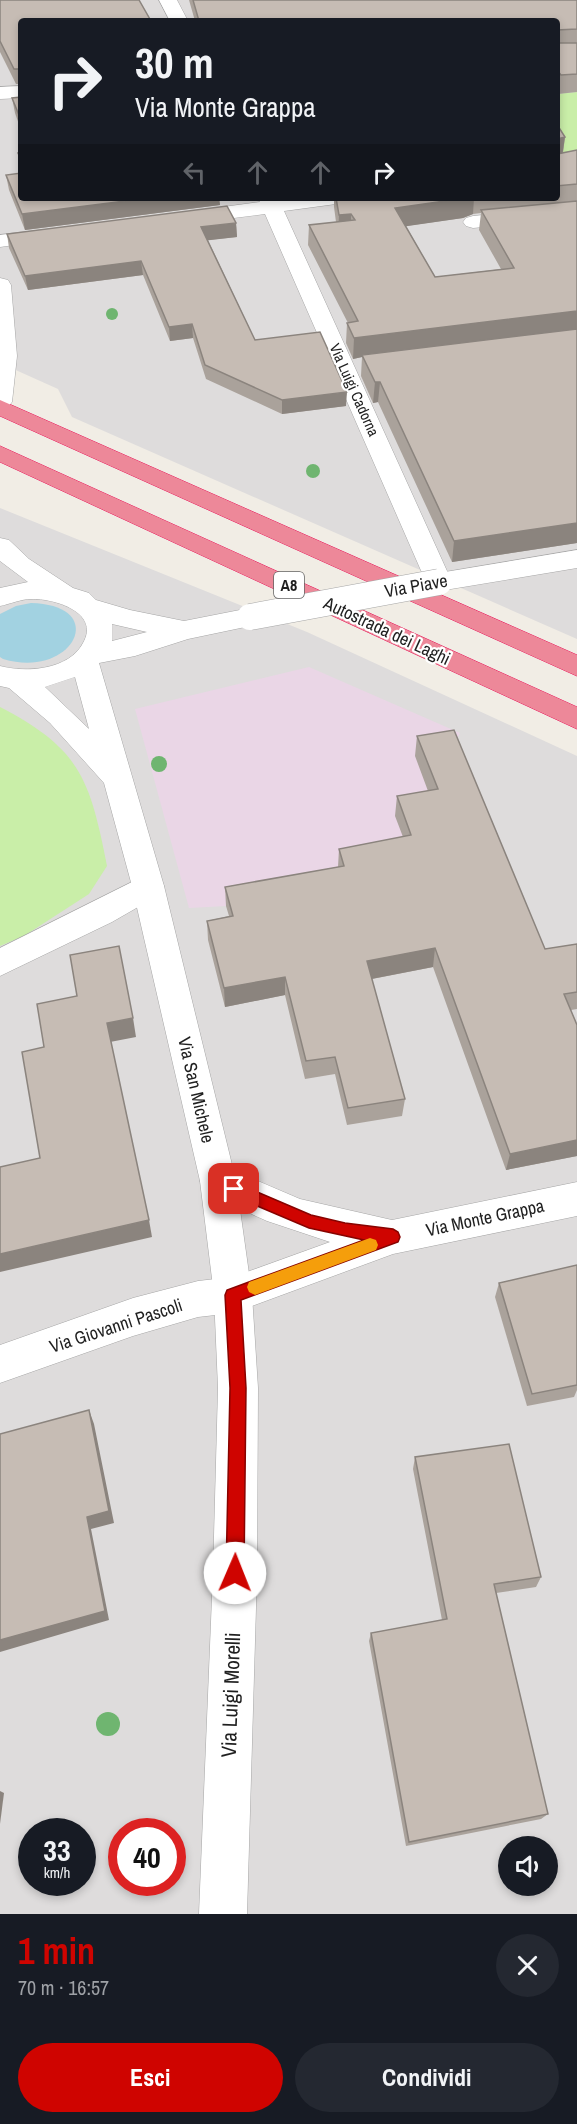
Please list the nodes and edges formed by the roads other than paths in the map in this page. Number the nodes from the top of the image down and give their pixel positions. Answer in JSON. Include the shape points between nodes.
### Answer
{"nodes":[{"id":1,"x":168,"y":0,"type":"edge"},
{"id":2,"x":177,"y":18,"type":"edge"},
{"id":3,"x":18,"y":92,"type":"edge"},
{"id":4,"x":0,"y":93,"type":"edge"},
{"id":5,"x":296,"y":201,"type":"edge"},
{"id":6,"x":270,"y":203,"type":"edge"},
{"id":7,"x":577,"y":212,"type":"edge"},
{"id":8,"x":167,"y":221,"type":"edge"},
{"id":9,"x":473,"y":222,"type":"dead end"},
{"id":10,"x":75,"y":232,"type":"edge"},
{"id":11,"x":0,"y":241,"type":"edge"},
{"id":12,"x":0,"y":285,"type":"edge"},
{"id":13,"x":370,"y":365,"type":"edge"},
{"id":14,"x":344,"y":369,"type":"junction"},
{"id":15,"x":0,"y":402,"type":"edge"},
{"id":16,"x":0,"y":407,"type":"edge"},
{"id":17,"x":0,"y":453,"type":"edge"},
{"id":18,"x":0,"y":546,"type":"edge"},
{"id":19,"x":577,"y":559,"type":"edge"},
{"id":20,"x":439,"y":582,"type":"junction"},
{"id":21,"x":63,"y":592,"type":"junction"},
{"id":22,"x":0,"y":597,"type":"edge"},
{"id":23,"x":92,"y":608,"type":"junction"},
{"id":24,"x":184,"y":630,"type":"junction"},
{"id":25,"x":86,"y":657,"type":"junction"},
{"id":26,"x":577,"y":666,"type":"edge"},
{"id":27,"x":8,"y":677,"type":"edge"},
{"id":28,"x":577,"y":719,"type":"edge"},
{"id":29,"x":118,"y":778,"type":"junction"},
{"id":30,"x":148,"y":886,"type":"junction"},
{"id":31,"x":0,"y":963,"type":"edge"},
{"id":32,"x":218,"y":1181,"type":"junction"},
{"id":33,"x":577,"y":1199,"type":"edge"},
{"id":34,"x":393,"y":1237,"type":"junction"},
{"id":35,"x":233,"y":1295,"type":"junction"},
{"id":36,"x":0,"y":1364,"type":"edge"},
{"id":37,"x":223,"y":1914,"type":"edge"}],
"edges":[{"from":1,"to":2,"type":"street"},
{"from":3,"to":4,"type":"street"},
{"from":5,"to":6,"type":"street"},
{"from":6,"to":8,"type":"street"},
{"from":6,"to":14,"type":"street","name":"Via Luigi Cadorna"},
{"from":7,"to":9,"type":"street"},
{"from":10,"to":11,"type":"street"},
{"from":12,"to":15,"type":"street","via":[[5,356]]},
{"from":13,"to":14,"type":"street"},
{"from":14,"to":20,"type":"street","name":"Via Luigi Cadorna"},
{"from":16,"to":26,"type":"highway"},
{"from":17,"to":28,"type":"highway","name":"Autostrada dei Laghi","number":"A8"},
{"from":18,"to":21,"type":"street","via":[[20,565]]},
{"from":19,"to":20,"type":"street","name":"Via Piave"},
{"from":20,"to":24,"type":"street","name":"Via Piave","bridge":true},
{"from":21,"to":22,"type":"street","name":"Via Piave","via":[[30,590]]},
{"from":21,"to":23,"type":"street","name":"Via Piave"},
{"from":23,"to":24,"type":"street","name":"Via Piave"},
{"from":23,"to":25,"type":"street","via":[[100,626],[99,636]]},
{"from":24,"to":25,"type":"street","name":"Via Piave"},
{"from":25,"to":27,"type":"street","name":"Via Piave","via":[[65,672],[49,677]]},
{"from":25,"to":29,"type":"street","name":"Via San Michele"},
{"from":27,"to":29,"type":"street","name":"Via San Michele","via":[[60,716]]},
{"from":29,"to":30,"type":"street","name":"Via San Michele"},
{"from":30,"to":31,"type":"street"},
{"from":30,"to":32,"type":"street","name":"Via San Michele"},
{"from":32,"to":34,"type":"street","name":"Via Monte Grappa","via":[[309,1221]]},
{"from":32,"to":35,"type":"street","name":"Via San Michele"},
{"from":33,"to":34,"type":"street","name":"Via Monte Grappa"},
{"from":34,"to":35,"type":"street","name":"Via Monte Grappa"},
{"from":35,"to":36,"type":"street","name":"Via Giovanni Pascoli","via":[[198,1299],[134,1317]]},
{"from":35,"to":37,"type":"street","name":"Via Luigi Morelli","via":[[238,1388]]}]}
